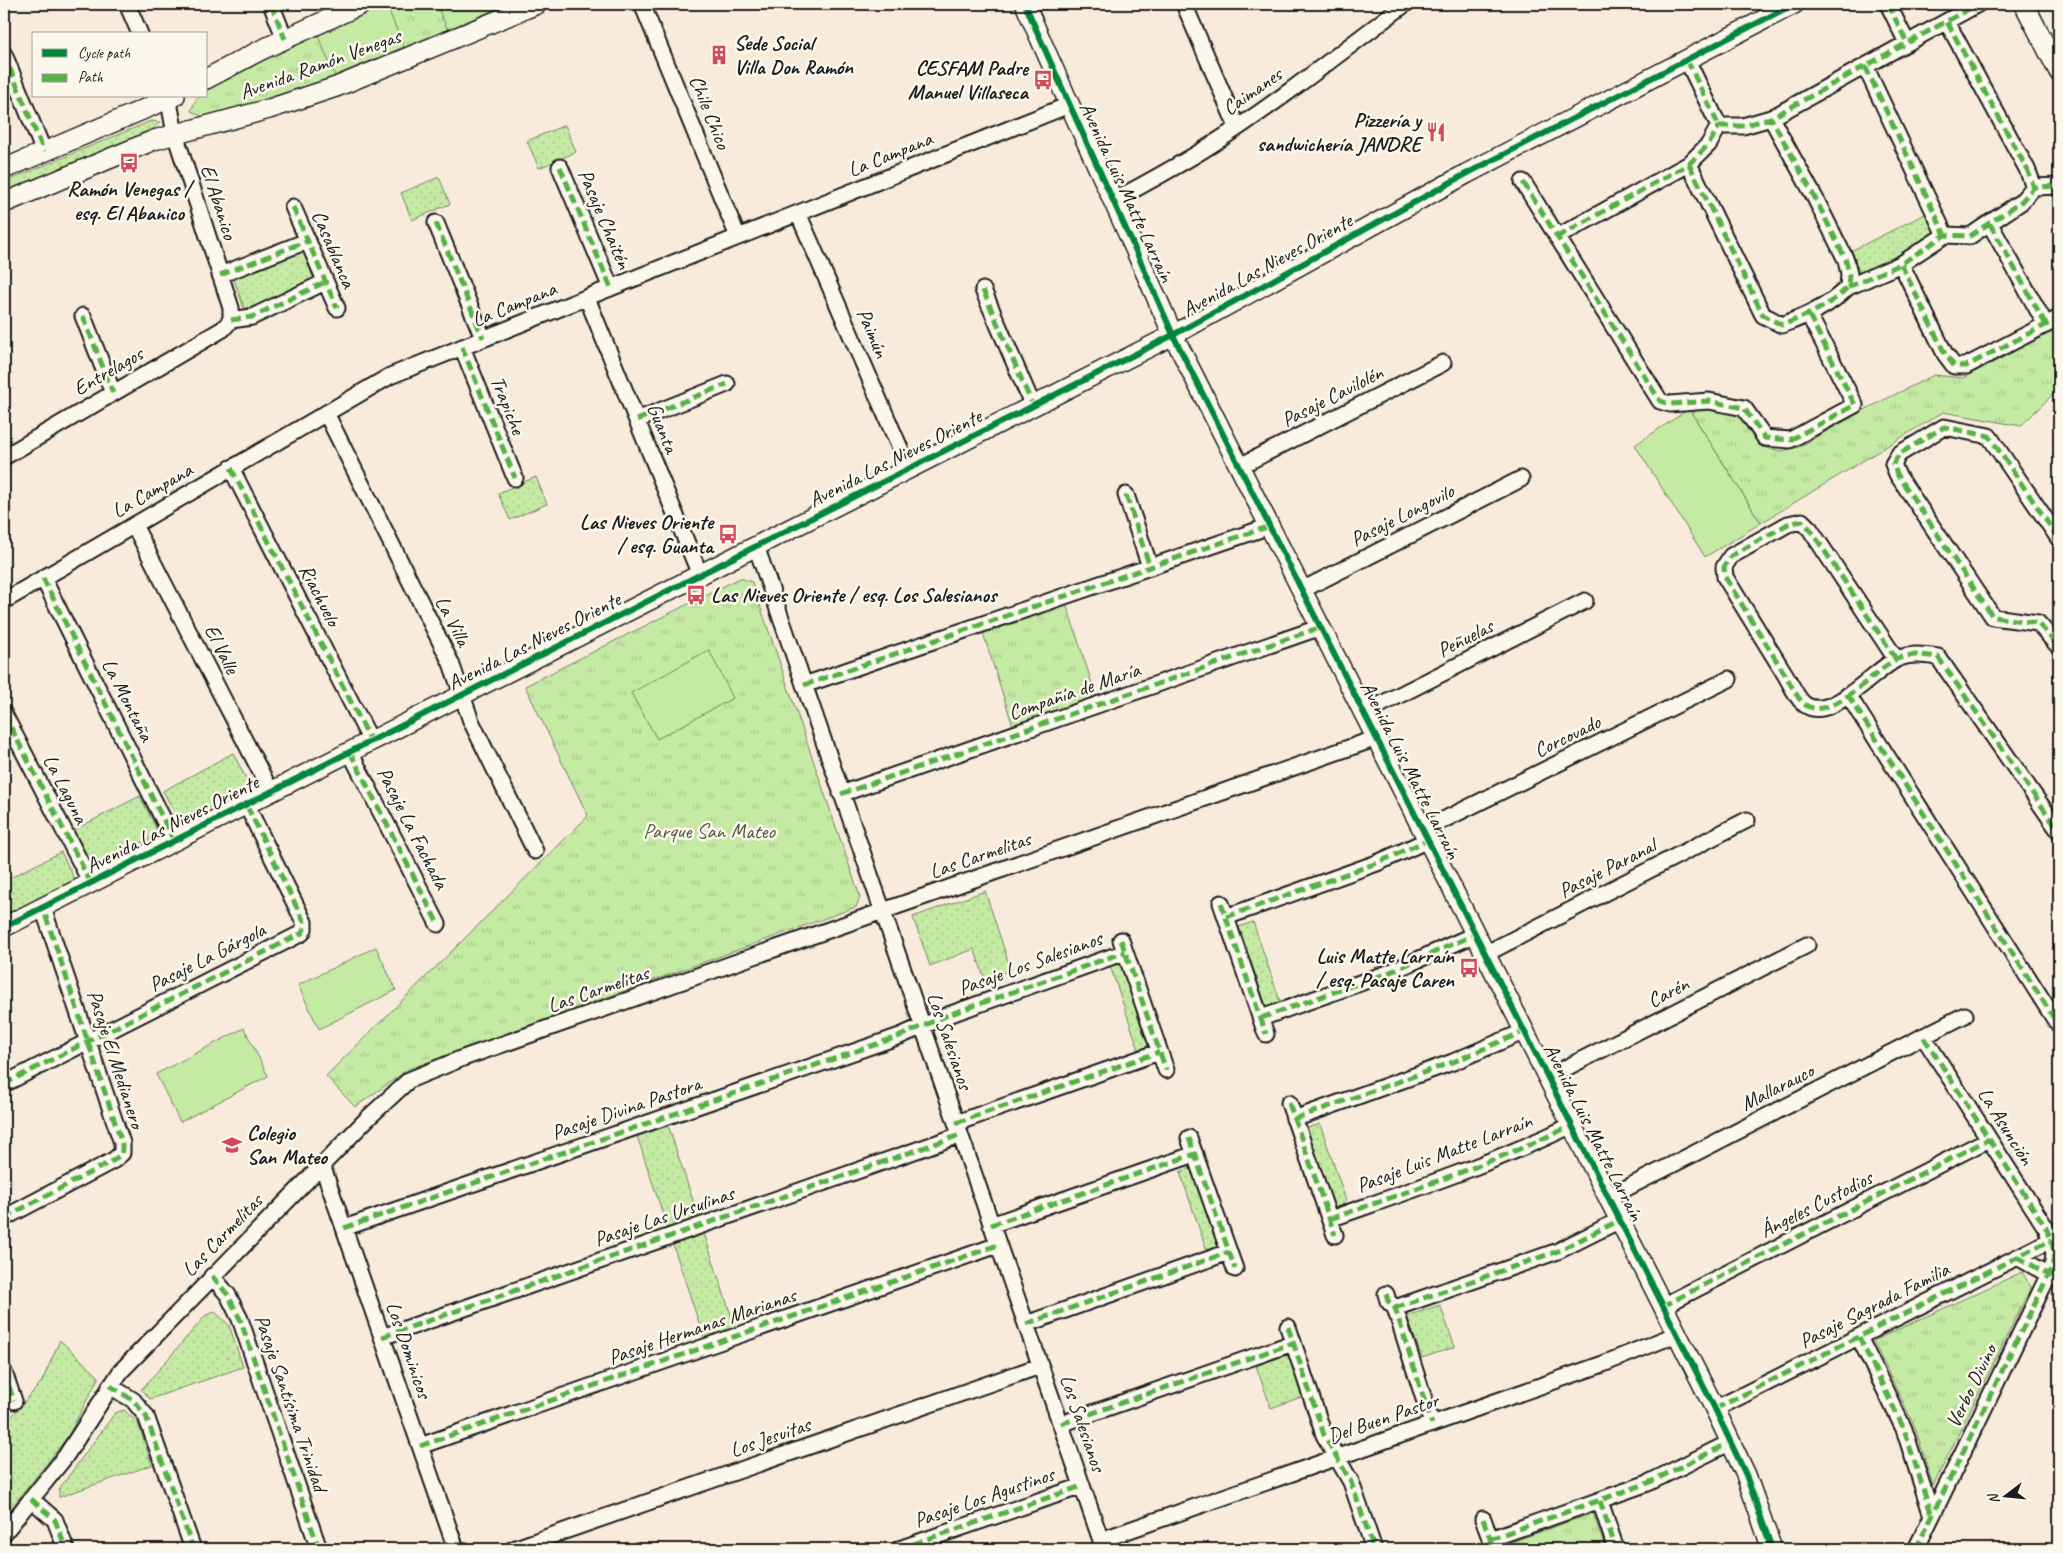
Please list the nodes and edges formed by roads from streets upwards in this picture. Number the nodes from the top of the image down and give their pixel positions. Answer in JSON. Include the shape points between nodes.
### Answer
{"nodes":[{"id":1,"x":127,"y":4,"type":"edge"},
{"id":2,"x":271,"y":4,"type":"edge"},
{"id":3,"x":362,"y":4,"type":"edge"},
{"id":4,"x":537,"y":4,"type":"edge"},
{"id":5,"x":642,"y":4,"type":"edge"},
{"id":6,"x":1025,"y":4,"type":"edge"},
{"id":7,"x":1185,"y":4,"type":"edge"},
{"id":8,"x":1405,"y":4,"type":"edge"},
{"id":9,"x":1794,"y":4,"type":"edge"},
{"id":10,"x":1888,"y":4,"type":"edge"},
{"id":11,"x":1978,"y":4,"type":"edge"},
{"id":12,"x":2024,"y":4,"type":"edge"},
{"id":13,"x":1947,"y":22,"type":"junction"},
{"id":14,"x":139,"y":32,"type":"edge"},
{"id":15,"x":285,"y":39,"type":"junction"},
{"id":16,"x":1907,"y":43,"type":"junction"},
{"id":17,"x":4,"y":54,"type":"edge"},
{"id":18,"x":1687,"y":60,"type":"junction"},
{"id":19,"x":1865,"y":66,"type":"junction"},
{"id":20,"x":2059,"y":72,"type":"edge"},
{"id":21,"x":208,"y":78,"type":"edge"},
{"id":22,"x":168,"y":98,"type":"edge"},
{"id":23,"x":170,"y":98,"type":"edge"},
{"id":24,"x":1069,"y":105,"type":"junction"},
{"id":25,"x":1771,"y":118,"type":"junction"},
{"id":26,"x":1719,"y":126,"type":"junction"},
{"id":27,"x":1238,"y":127,"type":"junction"},
{"id":28,"x":175,"y":134,"type":"junction"},
{"id":29,"x":44,"y":152,"type":"junction"},
{"id":30,"x":1689,"y":164,"type":"junction"},
{"id":31,"x":560,"y":167,"type":"dead end"},
{"id":32,"x":4,"y":168,"type":"edge"},
{"id":33,"x":1523,"y":182,"type":"dead end"},
{"id":34,"x":2059,"y":186,"type":"edge"},
{"id":35,"x":2034,"y":187,"type":"junction"},
{"id":36,"x":1115,"y":200,"type":"junction"},
{"id":37,"x":4,"y":203,"type":"edge"},
{"id":38,"x":293,"y":207,"type":"dead end"},
{"id":39,"x":798,"y":213,"type":"junction"},
{"id":40,"x":436,"y":223,"type":"dead end"},
{"id":41,"x":1990,"y":224,"type":"junction"},
{"id":42,"x":1945,"y":236,"type":"junction"},
{"id":43,"x":738,"y":237,"type":"junction"},
{"id":44,"x":1557,"y":237,"type":"junction"},
{"id":45,"x":308,"y":241,"type":"junction"},
{"id":46,"x":1901,"y":264,"type":"junction"},
{"id":47,"x":220,"y":275,"type":"junction"},
{"id":48,"x":325,"y":282,"type":"junction"},
{"id":49,"x":1848,"y":287,"type":"junction"},
{"id":50,"x":611,"y":288,"type":"junction"},
{"id":51,"x":982,"y":290,"type":"dead end"},
{"id":52,"x":587,"y":298,"type":"junction"},
{"id":53,"x":337,"y":308,"type":"dead end"},
{"id":54,"x":1809,"y":315,"type":"junction"},
{"id":55,"x":83,"y":316,"type":"dead end"},
{"id":56,"x":231,"y":320,"type":"junction"},
{"id":57,"x":2053,"y":321,"type":"edge"},
{"id":58,"x":1173,"y":335,"type":"junction"},
{"id":59,"x":483,"y":338,"type":"junction"},
{"id":60,"x":462,"y":347,"type":"junction"},
{"id":61,"x":1443,"y":363,"type":"dead end"},
{"id":62,"x":726,"y":384,"type":"dead end"},
{"id":63,"x":113,"y":393,"type":"junction"},
{"id":64,"x":1033,"y":406,"type":"junction"},
{"id":65,"x":326,"y":413,"type":"junction"},
{"id":66,"x":637,"y":420,"type":"junction"},
{"id":67,"x":4,"y":457,"type":"edge"},
{"id":68,"x":1240,"y":466,"type":"junction"},
{"id":69,"x":231,"y":468,"type":"junction"},
{"id":70,"x":909,"y":469,"type":"junction"},
{"id":71,"x":515,"y":478,"type":"dead end"},
{"id":72,"x":1521,"y":478,"type":"dead end"},
{"id":73,"x":1126,"y":495,"type":"dead end"},
{"id":74,"x":134,"y":525,"type":"junction"},
{"id":75,"x":1270,"y":526,"type":"junction"},
{"id":76,"x":2059,"y":539,"type":"edge"},
{"id":77,"x":756,"y":546,"type":"junction"},
{"id":78,"x":1150,"y":567,"type":"junction"},
{"id":79,"x":700,"y":575,"type":"junction"},
{"id":80,"x":42,"y":578,"type":"junction"},
{"id":81,"x":1302,"y":590,"type":"junction"},
{"id":82,"x":4,"y":601,"type":"edge"},
{"id":83,"x":1585,"y":601,"type":"dead end"},
{"id":84,"x":1321,"y":627,"type":"junction"},
{"id":85,"x":2058,"y":644,"type":"edge"},
{"id":86,"x":1896,"y":659,"type":"junction"},
{"id":87,"x":1729,"y":679,"type":"dead end"},
{"id":88,"x":804,"y":685,"type":"junction"},
{"id":89,"x":462,"y":695,"type":"junction"},
{"id":90,"x":1848,"y":695,"type":"junction"},
{"id":91,"x":1364,"y":713,"type":"junction"},
{"id":92,"x":4,"y":714,"type":"edge"},
{"id":93,"x":1377,"y":738,"type":"junction"},
{"id":94,"x":371,"y":741,"type":"junction"},
{"id":95,"x":350,"y":752,"type":"junction"},
{"id":96,"x":271,"y":792,"type":"junction"},
{"id":97,"x":841,"y":794,"type":"junction"},
{"id":98,"x":246,"y":804,"type":"junction"},
{"id":99,"x":1747,"y":820,"type":"dead end"},
{"id":100,"x":2059,"y":831,"type":"edge"},
{"id":101,"x":1426,"y":835,"type":"junction"},
{"id":102,"x":174,"y":841,"type":"junction"},
{"id":103,"x":535,"y":850,"type":"dead end"},
{"id":104,"x":91,"y":883,"type":"junction"},
{"id":105,"x":43,"y":908,"type":"junction"},
{"id":106,"x":882,"y":912,"type":"junction"},
{"id":107,"x":438,"y":924,"type":"dead end"},
{"id":108,"x":4,"y":927,"type":"edge"},
{"id":109,"x":1476,"y":934,"type":"junction"},
{"id":110,"x":1808,"y":945,"type":"dead end"},
{"id":111,"x":1485,"y":954,"type":"junction"},
{"id":112,"x":1965,"y":1015,"type":"dead end"},
{"id":113,"x":1261,"y":1018,"type":"junction"},
{"id":114,"x":922,"y":1026,"type":"junction"},
{"id":115,"x":2059,"y":1026,"type":"edge"},
{"id":116,"x":1524,"y":1031,"type":"junction"},
{"id":117,"x":1266,"y":1034,"type":"dead end"},
{"id":118,"x":1923,"y":1036,"type":"junction"},
{"id":119,"x":88,"y":1041,"type":"junction"},
{"id":120,"x":1159,"y":1052,"type":"junction"},
{"id":121,"x":1166,"y":1070,"type":"dead end"},
{"id":122,"x":1548,"y":1077,"type":"junction"},
{"id":123,"x":4,"y":1084,"type":"edge"},
{"id":124,"x":1289,"y":1103,"type":"dead end"},
{"id":125,"x":1294,"y":1118,"type":"junction"},
{"id":126,"x":1572,"y":1125,"type":"junction"},
{"id":127,"x":958,"y":1129,"type":"junction"},
{"id":128,"x":1189,"y":1138,"type":"dead end"},
{"id":129,"x":1989,"y":1139,"type":"junction"},
{"id":130,"x":1195,"y":1154,"type":"junction"},
{"id":131,"x":322,"y":1165,"type":"junction"},
{"id":132,"x":1608,"y":1197,"type":"junction"},
{"id":133,"x":4,"y":1218,"type":"edge"},
{"id":134,"x":1330,"y":1219,"type":"junction"},
{"id":135,"x":1620,"y":1220,"type":"junction"},
{"id":136,"x":991,"y":1224,"type":"junction"},
{"id":137,"x":344,"y":1228,"type":"junction"},
{"id":138,"x":1336,"y":1235,"type":"dead end"},
{"id":139,"x":2051,"y":1240,"type":"junction"},
{"id":140,"x":998,"y":1245,"type":"junction"},
{"id":141,"x":1229,"y":1252,"type":"junction"},
{"id":142,"x":2017,"y":1257,"type":"junction"},
{"id":143,"x":1235,"y":1269,"type":"dead end"},
{"id":144,"x":212,"y":1276,"type":"junction"},
{"id":145,"x":2054,"y":1277,"type":"edge"},
{"id":146,"x":1386,"y":1294,"type":"dead end"},
{"id":147,"x":1663,"y":1306,"type":"junction"},
{"id":148,"x":1395,"y":1308,"type":"junction"},
{"id":149,"x":1026,"y":1324,"type":"junction"},
{"id":150,"x":1288,"y":1327,"type":"dead end"},
{"id":151,"x":1677,"y":1334,"type":"junction"},
{"id":152,"x":382,"y":1337,"type":"junction"},
{"id":153,"x":1859,"y":1337,"type":"junction"},
{"id":154,"x":1293,"y":1343,"type":"junction"},
{"id":155,"x":1040,"y":1366,"type":"junction"},
{"id":156,"x":4,"y":1372,"type":"edge"},
{"id":157,"x":110,"y":1386,"type":"junction"},
{"id":158,"x":14,"y":1401,"type":"dead end"},
{"id":159,"x":1715,"y":1409,"type":"junction"},
{"id":160,"x":1061,"y":1424,"type":"junction"},
{"id":161,"x":1432,"y":1424,"type":"junction"},
{"id":162,"x":1731,"y":1442,"type":"junction"},
{"id":163,"x":420,"y":1446,"type":"junction"},
{"id":164,"x":1337,"y":1457,"type":"junction"},
{"id":165,"x":1082,"y":1486,"type":"junction"},
{"id":166,"x":31,"y":1499,"type":"junction"},
{"id":167,"x":1600,"y":1501,"type":"junction"},
{"id":168,"x":1932,"y":1516,"type":"junction"},
{"id":169,"x":1483,"y":1519,"type":"dead end"},
{"id":170,"x":4,"y":1533,"type":"edge"},
{"id":171,"x":1102,"y":1544,"type":"edge"},
{"id":172,"x":1492,"y":1544,"type":"edge"},
{"id":173,"x":66,"y":1549,"type":"edge"},
{"id":174,"x":193,"y":1549,"type":"edge"},
{"id":175,"x":319,"y":1549,"type":"edge"},
{"id":176,"x":456,"y":1549,"type":"edge"},
{"id":177,"x":513,"y":1549,"type":"edge"},
{"id":178,"x":899,"y":1549,"type":"edge"},
{"id":179,"x":1374,"y":1549,"type":"edge"},
{"id":180,"x":1616,"y":1549,"type":"edge"},
{"id":181,"x":1772,"y":1549,"type":"edge"},
{"id":182,"x":1916,"y":1549,"type":"edge"}],
"edges":[{"from":1,"to":14,"type":"street"},
{"from":2,"to":15,"type":"street"},
{"from":3,"to":15,"type":"street","name":"Avenida Ramón Venegas"},
{"from":4,"to":28,"type":"street","name":"Avenida Ramón Venegas","via":[[300,100]]},
{"from":5,"to":43,"type":"street","name":"Chile Chico"},
{"from":6,"to":24,"type":"street","name":"Avenida Luis Matte Larraín"},
{"from":7,"to":27,"type":"street"},
{"from":8,"to":27,"type":"street","name":"Caimanes"},
{"from":9,"to":18,"type":"street","name":"Avenida Las Nieves Oriente"},
{"from":10,"to":16,"type":"street"},
{"from":11,"to":13,"type":"street"},
{"from":12,"to":20,"type":"street"},
{"from":13,"to":16,"type":"street"},
{"from":13,"to":35,"type":"street"},
{"from":15,"to":21,"type":"street","name":"Avenida Ramón Venegas"},
{"from":16,"to":19,"type":"street"},
{"from":17,"to":29,"type":"street"},
{"from":18,"to":26,"type":"street"},
{"from":18,"to":58,"type":"street","name":"Avenida Las Nieves Oriente","via":[[1466,174]]},
{"from":19,"to":25,"type":"street"},
{"from":19,"to":42,"type":"street"},
{"from":22,"to":29,"type":"street"},
{"from":23,"to":28,"type":"street","name":"El Abanico"},
{"from":24,"to":36,"type":"street","name":"Avenida Luis Matte Larraín"},
{"from":24,"to":39,"type":"street","name":"La Campana"},
{"from":25,"to":26,"type":"street","via":[[1743,126]]},
{"from":25,"to":49,"type":"street","via":[[1846,260]]},
{"from":26,"to":30,"type":"street","via":[[1709,144]]},
{"from":27,"to":36,"type":"street","name":"Caimanes","via":[[1188,160]]},
{"from":28,"to":37,"type":"street","name":"Avenida Ramón Venegas","via":[[131,149]]},
{"from":28,"to":47,"type":"street","name":"El Abanico"},
{"from":29,"to":32,"type":"street"},
{"from":30,"to":44,"type":"street"},
{"from":30,"to":54,"type":"street","via":[[1763,315],[1782,325]]},
{"from":31,"to":50,"type":"street","name":"Pasaje Chaitén"},
{"from":33,"to":44,"type":"street"},
{"from":34,"to":35,"type":"street"},
{"from":35,"to":41,"type":"street","via":[[2021,202]]},
{"from":36,"to":58,"type":"street","name":"Avenida Luis Matte Larraín"},
{"from":38,"to":45,"type":"street","name":"Casablanca"},
{"from":39,"to":43,"type":"street","name":"La Campana"},
{"from":39,"to":70,"type":"street","name":"Paimún"},
{"from":40,"to":59,"type":"street"},
{"from":41,"to":42,"type":"street","via":[[1970,236]]},
{"from":41,"to":57,"type":"street"},
{"from":42,"to":46,"type":"street"},
{"from":43,"to":50,"type":"street","name":"La Campana"},
{"from":44,"to":54,"type":"street","via":[[1660,401],[1670,404],[1710,401],[1744,408],[1765,438],[1790,440],[1855,405]]},
{"from":45,"to":47,"type":"street"},
{"from":45,"to":48,"type":"street","name":"Casablanca"},
{"from":46,"to":49,"type":"street"},
{"from":46,"to":57,"type":"street","via":[[1954,366],[1966,366]]},
{"from":47,"to":56,"type":"street","name":"El Abanico","via":[[231,308]]},
{"from":48,"to":53,"type":"street","name":"Casablanca"},
{"from":48,"to":56,"type":"street","via":[[252,317]]},
{"from":49,"to":54,"type":"street","via":[[1833,301]]},
{"from":50,"to":52,"type":"street","name":"La Campana"},
{"from":51,"to":64,"type":"street"},
{"from":52,"to":59,"type":"street","name":"La Campana"},
{"from":52,"to":66,"type":"street","name":"Guanta"},
{"from":55,"to":63,"type":"street"},
{"from":56,"to":63,"type":"street","name":"Entrelagos","via":[[223,329]]},
{"from":58,"to":64,"type":"street","name":"Avenida Las Nieves Oriente"},
{"from":58,"to":68,"type":"street","name":"Avenida Luis Matte Larraín"},
{"from":59,"to":60,"type":"street","name":"La Campana"},
{"from":60,"to":65,"type":"street","name":"La Campana","via":[[390,376]]},
{"from":60,"to":71,"type":"street","name":"Trapiche"},
{"from":61,"to":68,"type":"street","name":"Pasaje Cavilolén"},
{"from":62,"to":66,"type":"street"},
{"from":63,"to":67,"type":"street","name":"Entrelagos"},
{"from":64,"to":70,"type":"street","name":"Avenida Las Nieves Oriente"},
{"from":65,"to":69,"type":"street","name":"La Campana"},
{"from":65,"to":89,"type":"street","name":"La Villa","via":[[451,663]]},
{"from":66,"to":79,"type":"street","name":"Guanta"},
{"from":68,"to":75,"type":"street","name":"Avenida Luis Matte Larraín"},
{"from":69,"to":74,"type":"street","name":"La Campana"},
{"from":69,"to":94,"type":"street","name":"Riachuelo"},
{"from":70,"to":77,"type":"street","name":"Avenida Las Nieves Oriente"},
{"from":72,"to":81,"type":"street","name":"Pasaje Longovilo"},
{"from":73,"to":78,"type":"street"},
{"from":74,"to":80,"type":"street","name":"La Campana"},
{"from":74,"to":96,"type":"street","name":"El Valle"},
{"from":75,"to":78,"type":"street"},
{"from":75,"to":81,"type":"street","name":"Avenida Luis Matte Larraín"},
{"from":76,"to":85,"type":"street","via":[[1989,436],[1944,427],[1899,454],[1893,464],[1935,533],[1993,617],[2038,624]]},
{"from":77,"to":79,"type":"street","name":"Avenida Las Nieves Oriente"},
{"from":77,"to":88,"type":"street","name":"Los Salesianos"},
{"from":78,"to":88,"type":"street"},
{"from":79,"to":89,"type":"street","name":"Avenida Las Nieves Oriente"},
{"from":80,"to":82,"type":"street","name":"La Campana"},
{"from":80,"to":102,"type":"street","name":"La Montaña"},
{"from":81,"to":84,"type":"street","name":"Avenida Luis Matte Larraín"},
{"from":83,"to":91,"type":"street","name":"Peñuelas"},
{"from":84,"to":91,"type":"street","name":"Avenida Luis Matte Larraín"},
{"from":84,"to":97,"type":"street","name":"Compañía de María"},
{"from":86,"to":90,"type":"street"},
{"from":86,"to":90,"type":"street","via":[[1802,521],[1788,524],[1731,556],[1724,567],[1725,577],[1803,702],[1812,708],[1824,708]]},
{"from":86,"to":100,"type":"street","via":[[1914,654],[1938,657]]},
{"from":87,"to":101,"type":"street","name":"Corcovado"},
{"from":88,"to":97,"type":"street","name":"Los Salesianos"},
{"from":89,"to":94,"type":"street","name":"Avenida Las Nieves Oriente"},
{"from":89,"to":103,"type":"street","name":"La Villa","via":[[471,721]]},
{"from":90,"to":115,"type":"street"},
{"from":91,"to":93,"type":"street","name":"Avenida Luis Matte Larraín"},
{"from":92,"to":104,"type":"street","name":"La Laguna"},
{"from":93,"to":101,"type":"street","name":"Avenida Luis Matte Larraín"},
{"from":93,"to":106,"type":"street","name":"Las Carmelitas"},
{"from":94,"to":95,"type":"street","name":"Avenida Las Nieves Oriente"},
{"from":95,"to":96,"type":"street","name":"Avenida Las Nieves Oriente"},
{"from":95,"to":107,"type":"street","name":"Pasaje La Fachada"},
{"from":96,"to":98,"type":"street","name":"Avenida Las Nieves Oriente"},
{"from":97,"to":106,"type":"street","name":"Los Salesianos"},
{"from":98,"to":102,"type":"street","name":"Avenida Las Nieves Oriente"},
{"from":98,"to":119,"type":"street","name":"Pasaje La Gárgola","via":[[304,922],[304,930]]},
{"from":99,"to":111,"type":"street","name":"Pasaje Paranal"},
{"from":101,"to":109,"type":"street","name":"Avenida Luis Matte Larraín"},
{"from":101,"to":113,"type":"street","via":[[1377,863],[1223,910]]},
{"from":102,"to":104,"type":"street","name":"Avenida Las Nieves Oriente"},
{"from":104,"to":105,"type":"street","name":"Avenida Las Nieves Oriente"},
{"from":105,"to":108,"type":"street","name":"Avenida Las Nieves Oriente"},
{"from":105,"to":119,"type":"street","name":"Pasaje El Medianero"},
{"from":106,"to":114,"type":"street","name":"Los Salesianos"},
{"from":106,"to":131,"type":"street","name":"Las Carmelitas","via":[[420,1074],[392,1094]]},
{"from":109,"to":111,"type":"street","name":"Avenida Luis Matte Larraín"},
{"from":109,"to":113,"type":"street","via":[[1388,973]]},
{"from":110,"to":122,"type":"street","name":"Carén"},
{"from":111,"to":116,"type":"street","name":"Avenida Luis Matte Larraín"},
{"from":112,"to":118,"type":"street","name":"Mallarauco"},
{"from":113,"to":117,"type":"street"},
{"from":114,"to":120,"type":"street","name":"Pasaje Los Salesianos","via":[[1123,946]]},
{"from":114,"to":127,"type":"street","name":"Los Salesianos"},
{"from":114,"to":137,"type":"street","name":"Pasaje Divina Pastora"},
{"from":116,"to":122,"type":"street","name":"Avenida Luis Matte Larraín"},
{"from":116,"to":125,"type":"street","via":[[1453,1062]]},
{"from":118,"to":129,"type":"street","name":"La Asunción"},
{"from":118,"to":132,"type":"street","name":"Mallarauco"},
{"from":119,"to":123,"type":"street","name":"Pasaje La Gárgola"},
{"from":119,"to":133,"type":"street","name":"Pasaje El Medianero","via":[[122,1143],[122,1153]]},
{"from":120,"to":121,"type":"street","name":"Pasaje Los Salesianos"},
{"from":120,"to":127,"type":"street"},
{"from":122,"to":126,"type":"street","name":"Avenida Luis Matte Larraín"},
{"from":124,"to":125,"type":"street"},
{"from":125,"to":134,"type":"street"},
{"from":126,"to":132,"type":"street","name":"Avenida Luis Matte Larraín"},
{"from":126,"to":134,"type":"street","name":"Pasaje Luis Matte Larraín","via":[[1501,1158]]},
{"from":127,"to":136,"type":"street","name":"Los Salesianos"},
{"from":127,"to":152,"type":"street","name":"Pasaje Las Ursulinas"},
{"from":128,"to":130,"type":"street"},
{"from":129,"to":139,"type":"street","name":"La Asunción"},
{"from":129,"to":147,"type":"street","name":"Ángeles Custodios"},
{"from":130,"to":136,"type":"street"},
{"from":130,"to":141,"type":"street"},
{"from":131,"to":137,"type":"street","name":"Los Dominicos"},
{"from":131,"to":144,"type":"street","name":"Las Carmelitas"},
{"from":132,"to":135,"type":"street","name":"Avenida Luis Matte Larraín"},
{"from":134,"to":138,"type":"street"},
{"from":135,"to":147,"type":"street","name":"Avenida Luis Matte Larraín"},
{"from":135,"to":148,"type":"street","via":[[1558,1251]]},
{"from":136,"to":140,"type":"street","name":"Los Salesianos"},
{"from":137,"to":152,"type":"street","name":"Los Dominicos"},
{"from":139,"to":142,"type":"street","name":"Pasaje Sagrada Familia"},
{"from":139,"to":145,"type":"street","name":"Verbo Divino"},
{"from":140,"to":149,"type":"street","name":"Los Salesianos"},
{"from":140,"to":163,"type":"street","name":"Pasaje Hermanas Marianas"},
{"from":141,"to":143,"type":"street"},
{"from":141,"to":149,"type":"street"},
{"from":142,"to":145,"type":"street"},
{"from":142,"to":153,"type":"street","name":"Pasaje Sagrada Familia"},
{"from":144,"to":157,"type":"street","name":"Las Carmelitas","via":[[135,1355]]},
{"from":144,"to":175,"type":"street","name":"Pasaje Santísima Trinidad","via":[[228,1295],[240,1319]]},
{"from":145,"to":168,"type":"street","name":"Verbo Divino"},
{"from":146,"to":148,"type":"street"},
{"from":147,"to":151,"type":"street","name":"Avenida Luis Matte Larraín"},
{"from":148,"to":161,"type":"street"},
{"from":149,"to":155,"type":"street","name":"Los Salesianos"},
{"from":150,"to":154,"type":"street"},
{"from":151,"to":159,"type":"street","name":"Avenida Luis Matte Larraín"},
{"from":151,"to":161,"type":"street","name":"Del Buen Pastor","via":[[1603,1364]]},
{"from":152,"to":163,"type":"street","name":"Los Dominicos"},
{"from":153,"to":159,"type":"street","name":"Pasaje Sagrada Familia"},
{"from":153,"to":168,"type":"street","via":[[1904,1429]]},
{"from":154,"to":160,"type":"street"},
{"from":154,"to":164,"type":"street","via":[[1324,1435]]},
{"from":155,"to":160,"type":"street","name":"Los Salesianos"},
{"from":155,"to":177,"type":"street","name":"Los Jesuitas"},
{"from":156,"to":158,"type":"street"},
{"from":157,"to":166,"type":"street","name":"Las Carmelitas","via":[[77,1440]]},
{"from":157,"to":174,"type":"street","via":[[133,1400],[146,1416]]},
{"from":159,"to":162,"type":"street","name":"Avenida Luis Matte Larraín"},
{"from":160,"to":165,"type":"street","name":"Los Salesianos"},
{"from":161,"to":164,"type":"street","name":"Del Buen Pastor"},
{"from":162,"to":167,"type":"street","via":[[1648,1484]]},
{"from":162,"to":181,"type":"street","name":"Avenida Luis Matte Larraín","via":[[1756,1500]]},
{"from":163,"to":176,"type":"street","name":"Los Dominicos"},
{"from":164,"to":171,"type":"street","name":"Del Buen Pastor"},
{"from":164,"to":179,"type":"street","via":[[1351,1482]]},
{"from":165,"to":171,"type":"street","name":"Los Salesianos"},
{"from":165,"to":178,"type":"street","name":"Pasaje Los Agustinos"},
{"from":166,"to":170,"type":"street","name":"Las Carmelitas"},
{"from":166,"to":173,"type":"street","via":[[55,1520]]},
{"from":167,"to":172,"type":"street"},
{"from":167,"to":180,"type":"street"},
{"from":168,"to":182,"type":"street","name":"Verbo Divino"},
{"from":169,"to":172,"type":"street"}]}
